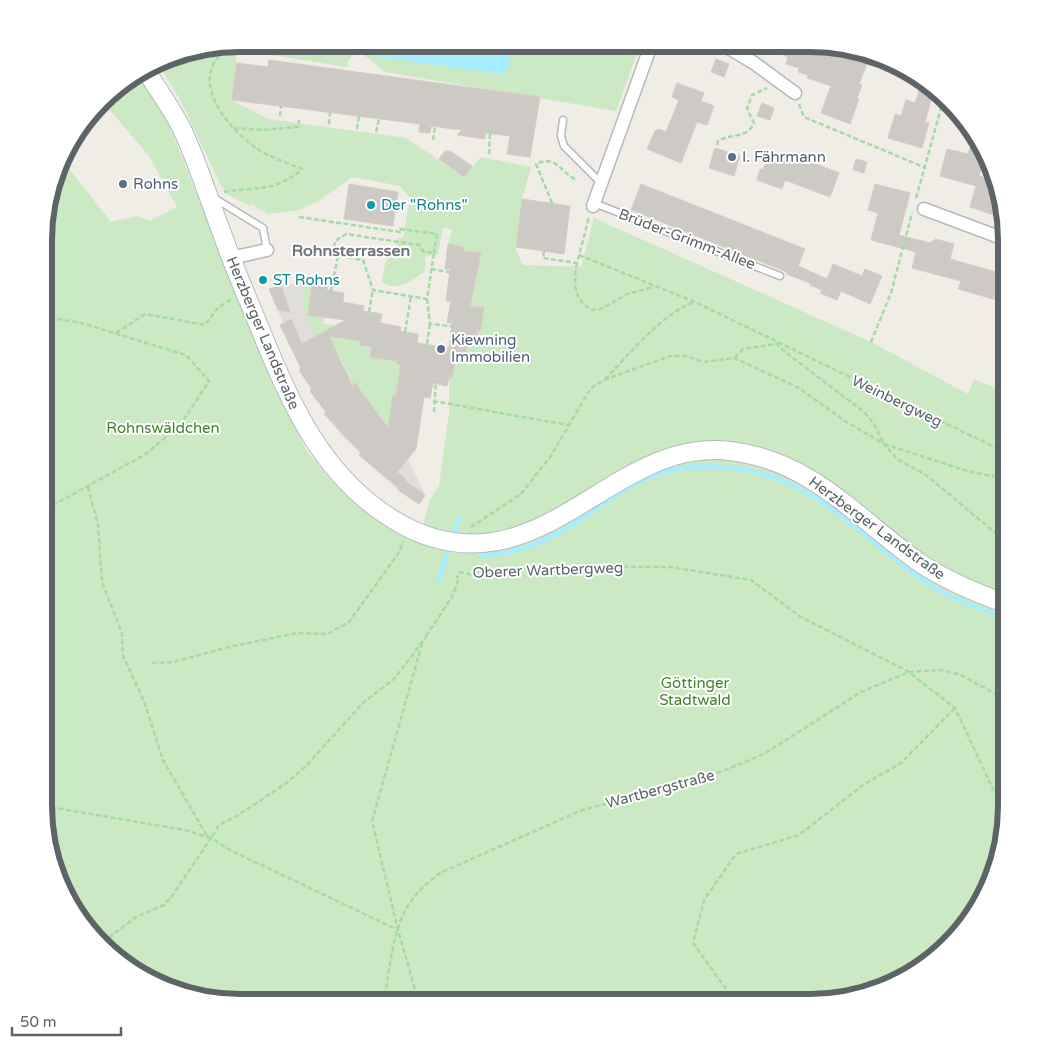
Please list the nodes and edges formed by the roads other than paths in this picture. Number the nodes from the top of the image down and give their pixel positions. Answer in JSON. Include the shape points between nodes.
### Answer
{"nodes":[{"id":1,"x":648,"y":53,"type":"edge"},
{"id":2,"x":738,"y":53,"type":"edge"},
{"id":3,"x":150,"y":77,"type":"edge"},
{"id":4,"x":795,"y":93,"type":"road end"},
{"id":5,"x":563,"y":120,"type":"dead end"},
{"id":6,"x":600,"y":182,"type":"junction"},
{"id":7,"x":207,"y":194,"type":"junction"},
{"id":8,"x":593,"y":204,"type":"joint"},
{"id":9,"x":917,"y":209,"type":"road end"},
{"id":10,"x":998,"y":237,"type":"edge"},
{"id":11,"x":267,"y":250,"type":"joint"},
{"id":12,"x":231,"y":258,"type":"junction"},
{"id":13,"x":780,"y":276,"type":"dead end"},
{"id":14,"x":998,"y":601,"type":"edge"}],
"edges":[{"from":1,"to":6,"type":"street"},
{"from":2,"to":4,"type":"street"},
{"from":3,"to":7,"type":"street","name":"Herzberger Landstraße","via":[[181,128]]},
{"from":5,"to":6,"type":"lane","via":[[561,136],[564,146]]},
{"from":6,"to":8,"type":"street"},
{"from":7,"to":11,"type":"lane","via":[[263,228]]},
{"from":7,"to":12,"type":"street","name":"Herzberger Landstraße"},
{"from":8,"to":13,"type":"lane","name":"Brüder-Grimm-Allee"},
{"from":9,"to":10,"type":"street"},
{"from":11,"to":12,"type":"street"},
{"from":12,"to":14,"type":"street","name":"Herzberger Landstraße","via":[[281,380],[319,450],[360,496],[425,536],[459,543],[487,543],[516,537],[536,531],[629,474],[670,457],[713,450],[731,451],[780,463],[808,476],[918,562],[942,577]]}]}
